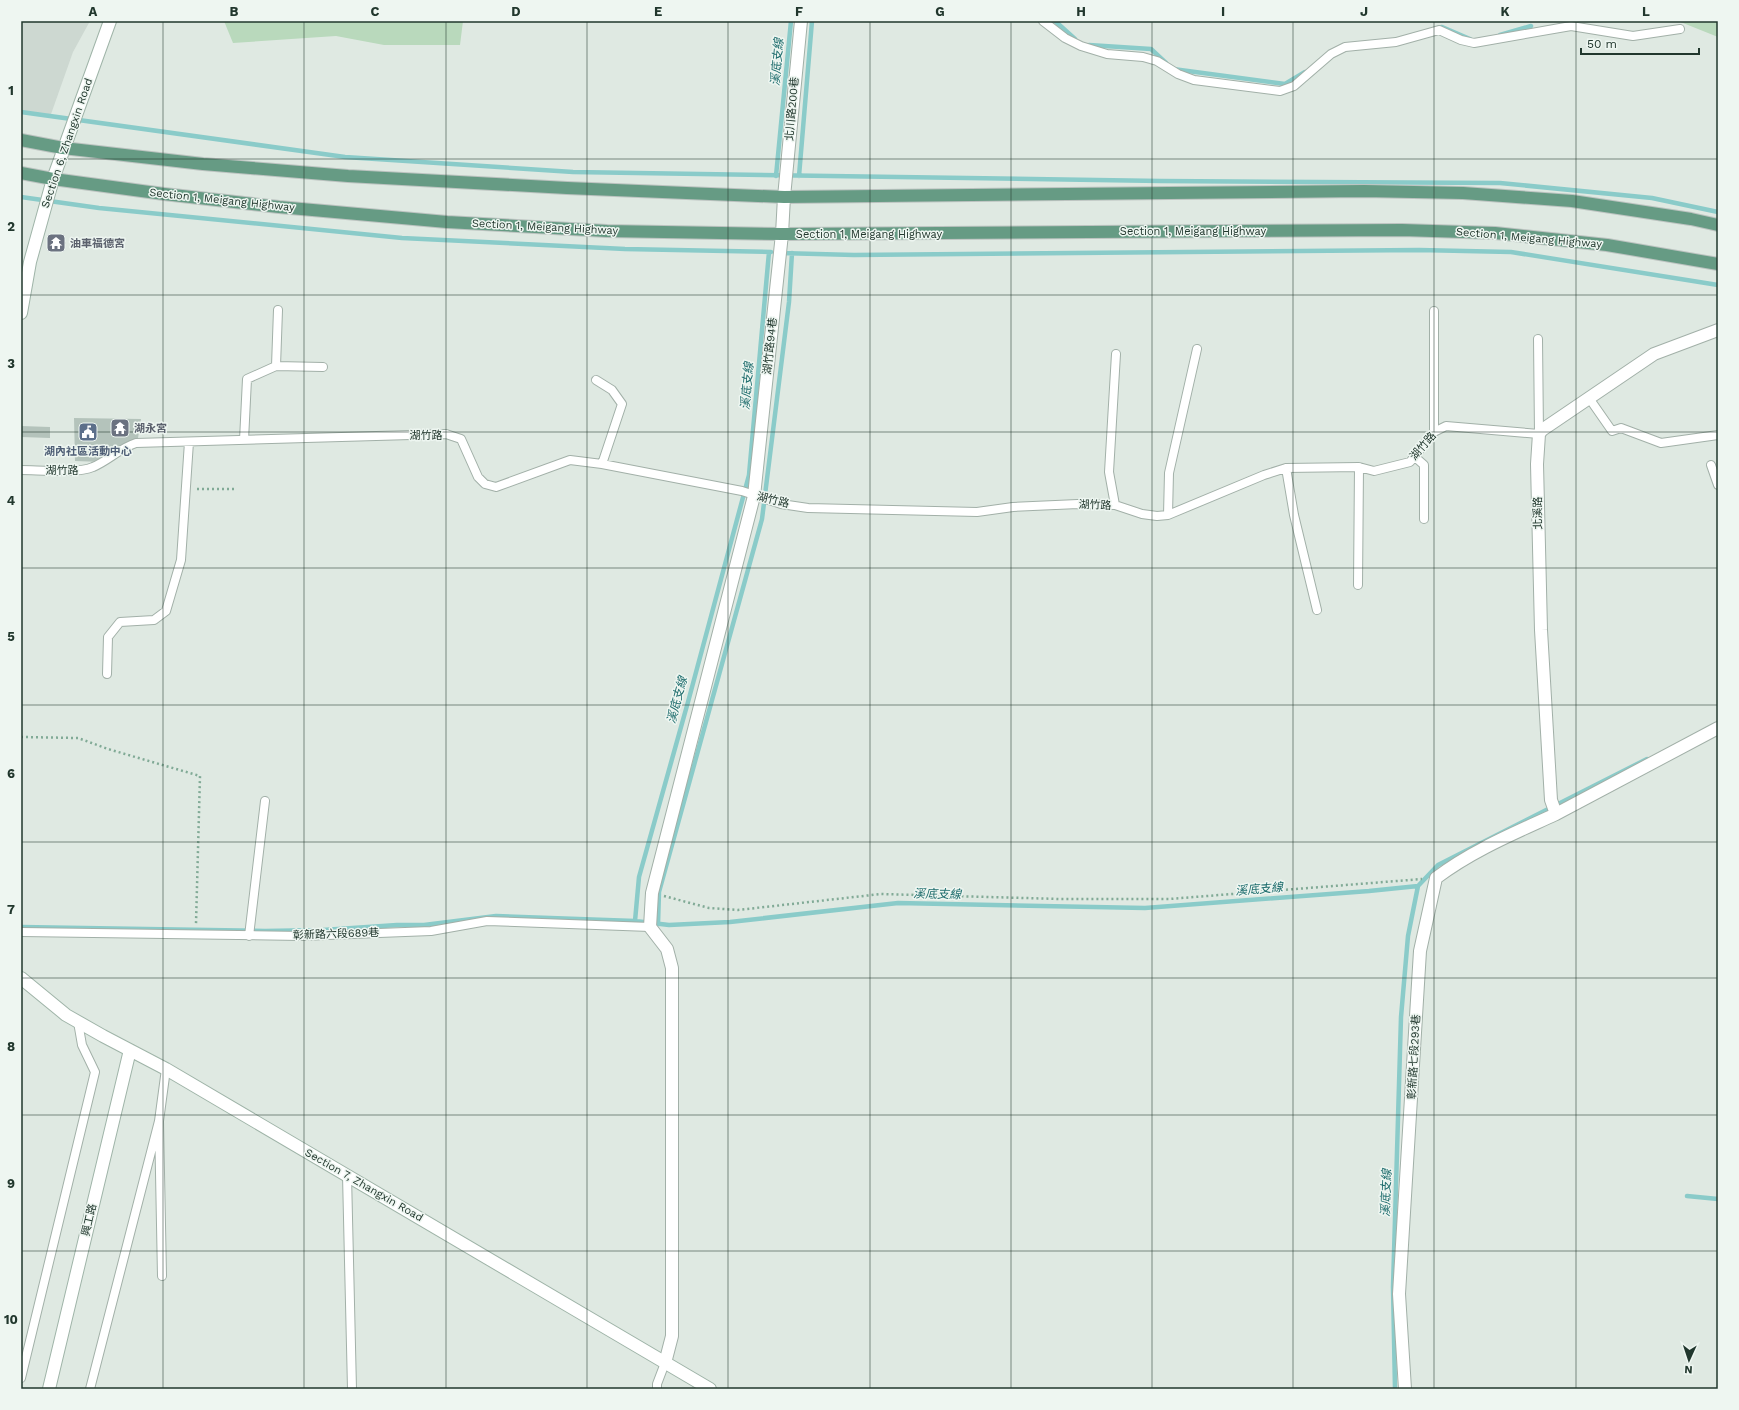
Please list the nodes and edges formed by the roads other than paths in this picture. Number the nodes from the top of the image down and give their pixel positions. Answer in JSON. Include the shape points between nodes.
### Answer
{"nodes":[{"id":1,"x":110,"y":21,"type":"edge"},
{"id":2,"x":801,"y":21,"type":"edge"},
{"id":3,"x":1043,"y":21,"type":"edge"},
{"id":4,"x":1680,"y":29,"type":"dead end"},
{"id":5,"x":21,"y":140,"type":"edge"},
{"id":6,"x":63,"y":148,"type":"junction"},
{"id":7,"x":21,"y":173,"type":"edge"},
{"id":8,"x":53,"y":179,"type":"junction"},
{"id":9,"x":784,"y":197,"type":"junction"},
{"id":10,"x":1718,"y":225,"type":"edge"},
{"id":11,"x":782,"y":234,"type":"junction"},
{"id":12,"x":1718,"y":264,"type":"edge"},
{"id":13,"x":278,"y":310,"type":"dead end"},
{"id":14,"x":1434,"y":311,"type":"dead end"},
{"id":15,"x":21,"y":313,"type":"edge"},
{"id":16,"x":1718,"y":330,"type":"edge"},
{"id":17,"x":1538,"y":339,"type":"dead end"},
{"id":18,"x":1197,"y":349,"type":"dead end"},
{"id":19,"x":1116,"y":354,"type":"dead end"},
{"id":20,"x":276,"y":366,"type":"junction"},
{"id":21,"x":323,"y":367,"type":"dead end"},
{"id":22,"x":596,"y":380,"type":"dead end"},
{"id":23,"x":1589,"y":398,"type":"junction"},
{"id":24,"x":1434,"y":432,"type":"junction"},
{"id":25,"x":1538,"y":434,"type":"junction"},
{"id":26,"x":1718,"y":435,"type":"edge"},
{"id":27,"x":244,"y":440,"type":"junction"},
{"id":28,"x":189,"y":442,"type":"junction"},
{"id":29,"x":1415,"y":457,"type":"junction"},
{"id":30,"x":602,"y":464,"type":"junction"},
{"id":31,"x":1712,"y":465,"type":"dead end"},
{"id":32,"x":1359,"y":467,"type":"junction"},
{"id":33,"x":1286,"y":468,"type":"junction"},
{"id":34,"x":21,"y":470,"type":"edge"},
{"id":35,"x":1718,"y":485,"type":"edge"},
{"id":36,"x":754,"y":496,"type":"junction"},
{"id":37,"x":1115,"y":505,"type":"junction"},
{"id":38,"x":1168,"y":515,"type":"junction"},
{"id":39,"x":1424,"y":520,"type":"dead end"},
{"id":40,"x":1358,"y":586,"type":"dead end"},
{"id":41,"x":1317,"y":610,"type":"dead end"},
{"id":42,"x":107,"y":674,"type":"dead end"},
{"id":43,"x":1718,"y":728,"type":"edge"},
{"id":44,"x":265,"y":800,"type":"dead end"},
{"id":45,"x":1556,"y":814,"type":"junction"},
{"id":46,"x":650,"y":927,"type":"junction"},
{"id":47,"x":21,"y":932,"type":"edge"},
{"id":48,"x":249,"y":936,"type":"junction"},
{"id":49,"x":21,"y":978,"type":"edge"},
{"id":50,"x":78,"y":1022,"type":"junction"},
{"id":51,"x":130,"y":1050,"type":"junction"},
{"id":52,"x":166,"y":1069,"type":"junction"},
{"id":53,"x":159,"y":1122,"type":"junction"},
{"id":54,"x":347,"y":1175,"type":"junction"},
{"id":55,"x":162,"y":1276,"type":"dead end"},
{"id":56,"x":665,"y":1363,"type":"junction"},
{"id":57,"x":21,"y":1378,"type":"edge"},
{"id":58,"x":49,"y":1389,"type":"edge"},
{"id":59,"x":90,"y":1389,"type":"edge"},
{"id":60,"x":352,"y":1389,"type":"edge"},
{"id":61,"x":657,"y":1389,"type":"edge"},
{"id":62,"x":710,"y":1389,"type":"edge"},
{"id":63,"x":1405,"y":1389,"type":"edge"}],
"edges":[{"from":1,"to":6,"type":"street","name":"Section 6, Zhangxin Road"},
{"from":2,"to":9,"type":"street","name":"北川路200巷"},
{"from":3,"to":4,"type":"lane","via":[[1065,38],[1081,46],[1107,54],[1143,57],[1157,61],[1194,80],[1280,91],[1294,86],[1331,54],[1346,47],[1396,42],[1439,30],[1474,43],[1571,26],[1633,36]]},
{"from":5,"to":6,"type":"main road"},
{"from":6,"to":8,"type":"street","name":"Section 6, Zhangxin Road"},
{"from":6,"to":9,"type":"main road","via":[[203,164],[348,176]]},
{"from":7,"to":8,"type":"main road","name":"Section 1, Meigang Highway"},
{"from":8,"to":11,"type":"main road","name":"Section 1, Meigang Highway","via":[[263,205],[447,222],[607,231]]},
{"from":8,"to":15,"type":"street","name":"Section 6, Zhangxin Road","via":[[30,262]]},
{"from":9,"to":10,"type":"main road","via":[[1364,191],[1463,193],[1572,202]]},
{"from":9,"to":11,"type":"street","name":"湖竹路94巷"},
{"from":11,"to":12,"type":"main road","name":"Section 1, Meigang Highway","via":[[1402,230],[1495,233],[1607,245]]},
{"from":11,"to":36,"type":"street","name":"湖竹路94巷"},
{"from":13,"to":20,"type":"lane"},
{"from":14,"to":24,"type":"lane"},
{"from":16,"to":23,"type":"street","via":[[1654,354]]},
{"from":17,"to":25,"type":"lane"},
{"from":18,"to":38,"type":"lane","via":[[1169,473]]},
{"from":19,"to":37,"type":"lane","via":[[1109,472]]},
{"from":20,"to":21,"type":"lane"},
{"from":20,"to":27,"type":"lane","via":[[247,379]]},
{"from":22,"to":30,"type":"lane","via":[[612,390],[622,404]]},
{"from":23,"to":25,"type":"street"},
{"from":23,"to":26,"type":"lane","via":[[1612,431],[1621,428],[1661,443]]},
{"from":24,"to":25,"type":"lane","name":"湖竹路","via":[[1446,426]]},
{"from":24,"to":29,"type":"lane","name":"湖竹路"},
{"from":25,"to":45,"type":"street","name":"北溪路","via":[[1540,630],[1551,800]]},
{"from":27,"to":28,"type":"lane","name":"湖竹路"},
{"from":27,"to":30,"type":"lane","name":"湖竹路","via":[[446,434],[461,439],[478,477],[485,484],[496,487],[570,460]]},
{"from":28,"to":34,"type":"lane","name":"湖竹路","via":[[136,442],[93,468],[81,471]]},
{"from":28,"to":42,"type":"lane","via":[[181,560],[166,611],[154,620],[120,622],[108,637]]},
{"from":29,"to":32,"type":"lane","name":"湖竹路","via":[[1410,462],[1374,472]]},
{"from":29,"to":39,"type":"lane","via":[[1424,465]]},
{"from":30,"to":36,"type":"lane","name":"湖竹路","via":[[742,491]]},
{"from":31,"to":35,"type":"lane"},
{"from":32,"to":33,"type":"lane","name":"湖竹路"},
{"from":32,"to":40,"type":"lane"},
{"from":33,"to":38,"type":"lane","name":"湖竹路"},
{"from":33,"to":41,"type":"lane","via":[[1294,515]]},
{"from":36,"to":37,"type":"lane","name":"湖竹路","via":[[808,508],[978,512],[1013,507]]},
{"from":36,"to":46,"type":"street","name":"湖竹路94巷","via":[[652,893]]},
{"from":37,"to":38,"type":"lane","name":"湖竹路","via":[[1142,514]]},
{"from":43,"to":45,"type":"street"},
{"from":44,"to":48,"type":"lane"},
{"from":45,"to":63,"type":"street","name":"彰新路七段293巷","via":[[1499,840],[1453,865],[1436,878],[1420,951],[1399,1294]]},
{"from":46,"to":48,"type":"lane","name":"彰新路六段689巷","via":[[487,921],[431,931]]},
{"from":46,"to":56,"type":"street","via":[[667,949],[672,968],[672,1336]]},
{"from":47,"to":48,"type":"lane","name":"彰新路六段689巷"},
{"from":49,"to":50,"type":"street","name":"Section 7, Zhangxin Road"},
{"from":50,"to":51,"type":"street","name":"Section 7, Zhangxin Road"},
{"from":50,"to":57,"type":"lane","via":[[82,1045],[95,1072]]},
{"from":51,"to":52,"type":"street","name":"Section 7, Zhangxin Road"},
{"from":51,"to":58,"type":"street","name":"興工路"},
{"from":52,"to":53,"type":"lane"},
{"from":52,"to":54,"type":"street","name":"Section 7, Zhangxin Road"},
{"from":53,"to":55,"type":"lane"},
{"from":53,"to":59,"type":"lane"},
{"from":54,"to":56,"type":"street","name":"Section 7, Zhangxin Road"},
{"from":54,"to":60,"type":"lane"},
{"from":56,"to":61,"type":"lane"},
{"from":56,"to":62,"type":"street","name":"Section 7, Zhangxin Road"}]}
